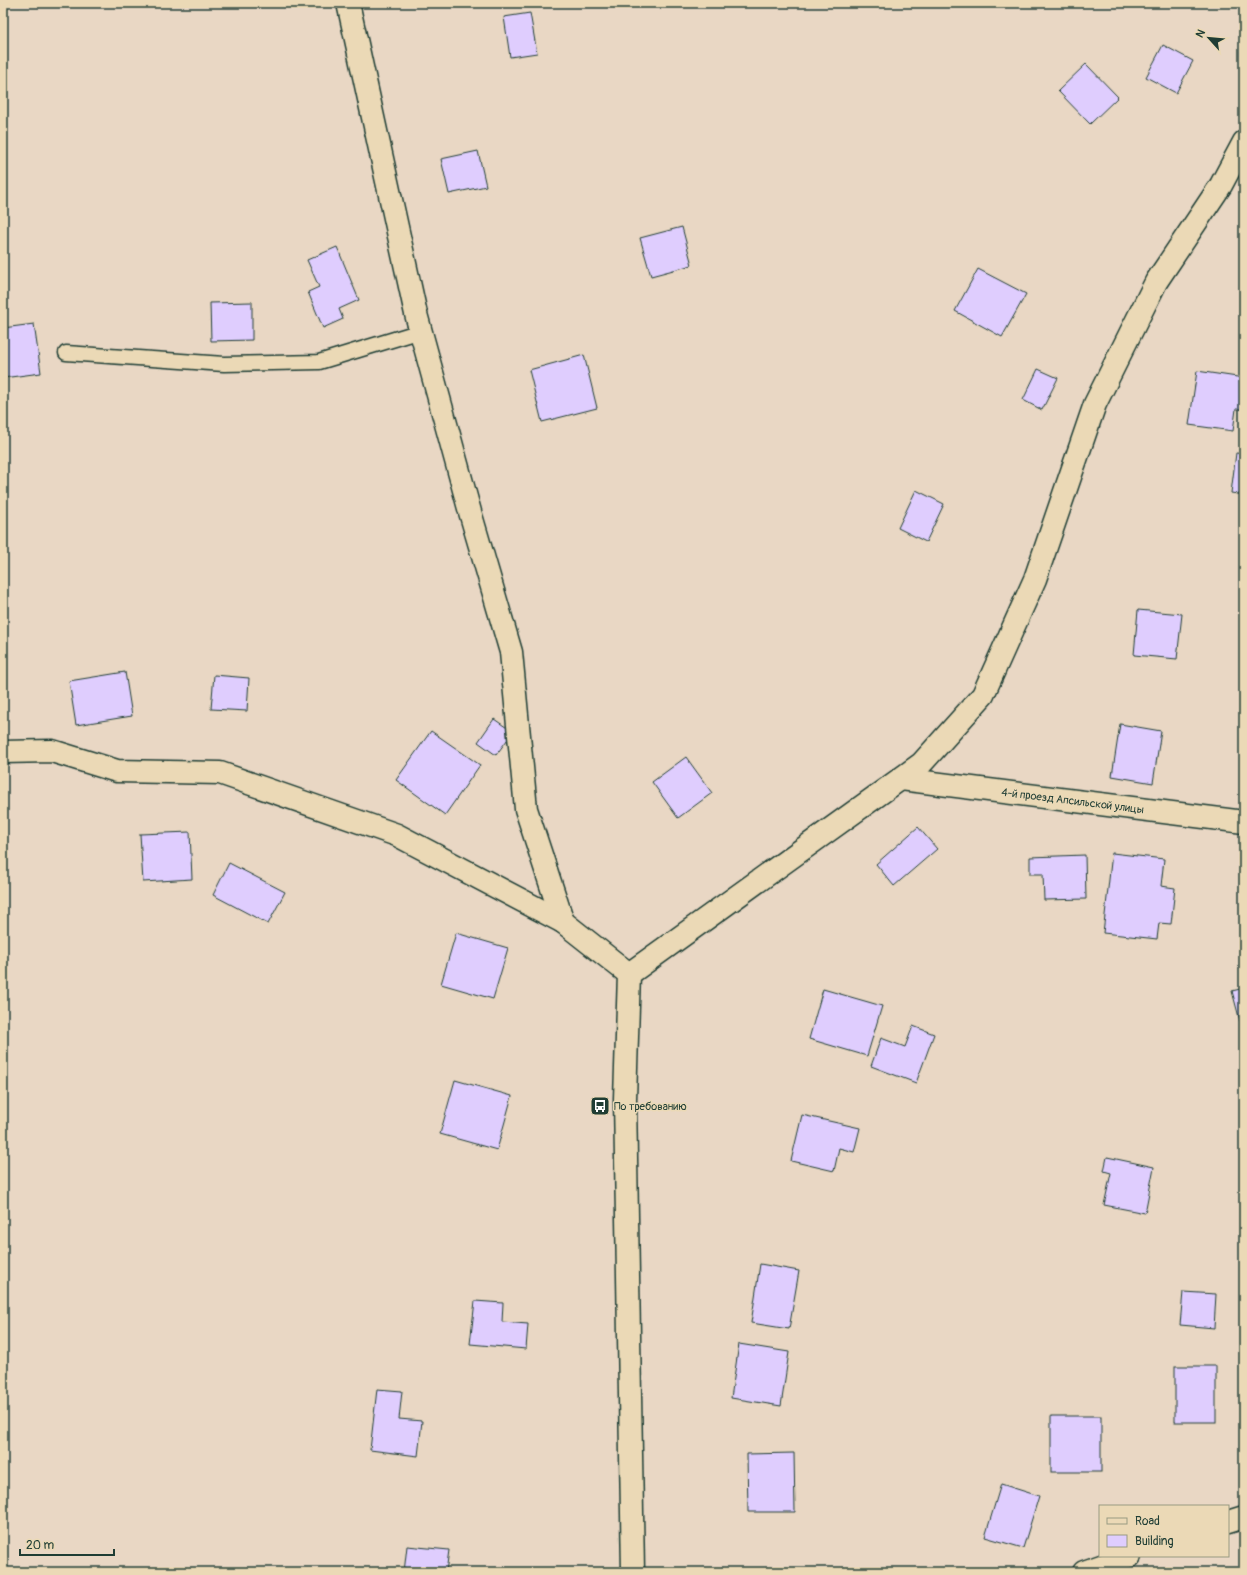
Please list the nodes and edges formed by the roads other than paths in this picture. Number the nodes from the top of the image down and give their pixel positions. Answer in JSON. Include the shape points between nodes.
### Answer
{"nodes":[{"id":1,"x":348,"y":3,"type":"edge"},
{"id":2,"x":1244,"y":142,"type":"edge"},
{"id":3,"x":421,"y":331,"type":"junction"},
{"id":4,"x":66,"y":354,"type":"dead end"},
{"id":5,"x":3,"y":752,"type":"edge"},
{"id":6,"x":901,"y":779,"type":"junction"},
{"id":7,"x":1244,"y":822,"type":"edge"},
{"id":8,"x":563,"y":922,"type":"junction"},
{"id":9,"x":629,"y":974,"type":"junction"},
{"id":10,"x":1244,"y":1517,"type":"edge"},
{"id":11,"x":1229,"y":1522,"type":"edge"},
{"id":12,"x":1127,"y":1557,"type":"edge"},
{"id":13,"x":633,"y":1572,"type":"edge"},
{"id":14,"x":1084,"y":1572,"type":"edge"}],
"edges":[{"from":1,"to":3,"type":"street"},
{"from":2,"to":6,"type":"street","via":[[1221,185],[1156,282],[1095,404],[1035,579],[983,696],[921,764]]},
{"from":3,"to":4,"type":"lane","via":[[320,362],[224,364]]},
{"from":3,"to":8,"type":"street","via":[[511,652],[526,809]]},
{"from":5,"to":8,"type":"street","via":[[52,751],[117,771],[220,773],[397,836]]},
{"from":6,"to":7,"type":"street","name":"4-й проезд Апсильской улицы"},
{"from":6,"to":9,"type":"street"},
{"from":8,"to":9,"type":"street"},
{"from":9,"to":13,"type":"street","via":[[625,1099]]},
{"from":10,"to":11,"type":"street"},
{"from":12,"to":14,"type":"street"}]}
